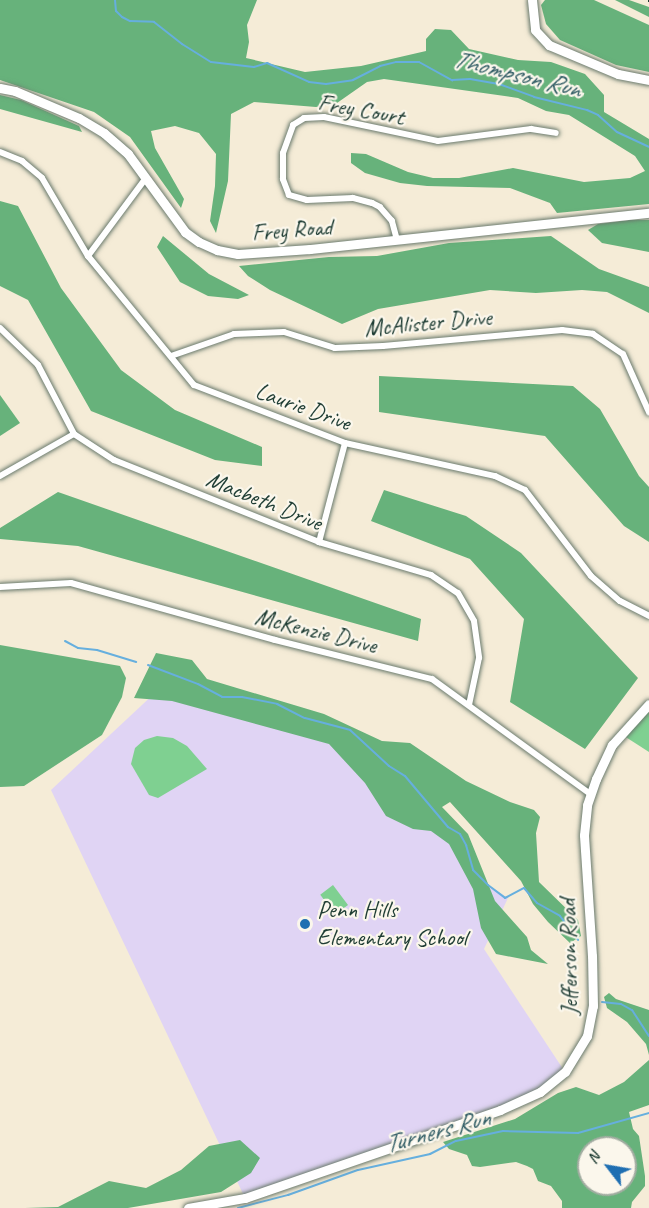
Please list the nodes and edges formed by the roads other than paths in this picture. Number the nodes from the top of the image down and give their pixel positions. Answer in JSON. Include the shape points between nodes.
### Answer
{"nodes":[{"id":1,"x":532,"y":0,"type":"edge"},
{"id":2,"x":649,"y":80,"type":"edge"},
{"id":3,"x":0,"y":88,"type":"edge"},
{"id":4,"x":556,"y":133,"type":"dead end"},
{"id":5,"x":0,"y":152,"type":"edge"},
{"id":6,"x":147,"y":177,"type":"junction"},
{"id":7,"x":649,"y":213,"type":"edge"},
{"id":8,"x":397,"y":240,"type":"junction"},
{"id":9,"x":87,"y":256,"type":"junction"},
{"id":10,"x":0,"y":328,"type":"edge"},
{"id":11,"x":171,"y":356,"type":"junction"},
{"id":12,"x":649,"y":412,"type":"edge"},
{"id":13,"x":74,"y":434,"type":"junction"},
{"id":14,"x":345,"y":443,"type":"junction"},
{"id":15,"x":0,"y":476,"type":"edge"},
{"id":16,"x":319,"y":542,"type":"junction"},
{"id":17,"x":0,"y":587,"type":"edge"},
{"id":18,"x":649,"y":616,"type":"edge"},
{"id":19,"x":649,"y":704,"type":"edge"},
{"id":20,"x":469,"y":705,"type":"junction"},
{"id":21,"x":590,"y":794,"type":"junction"},
{"id":22,"x":188,"y":1208,"type":"edge"}],
"edges":[{"from":1,"to":2,"type":"street","via":[[535,30],[549,45],[618,74]]},
{"from":3,"to":6,"type":"street","name":"Frey Road","via":[[96,128],[128,154]]},
{"from":4,"to":8,"type":"street","name":"Frey Court","via":[[531,129],[438,141],[324,117],[304,118],[293,124],[283,153],[289,195],[307,200],[353,198],[372,203],[392,221]]},
{"from":5,"to":9,"type":"street","name":"Laurie Drive","via":[[22,161],[42,178]]},
{"from":6,"to":8,"type":"street","name":"Frey Road","via":[[168,212],[186,232],[217,250],[238,254]]},
{"from":6,"to":9,"type":"street"},
{"from":7,"to":8,"type":"street","name":"Frey Road"},
{"from":9,"to":11,"type":"street","name":"Laurie Drive"},
{"from":10,"to":13,"type":"street","via":[[38,365]]},
{"from":11,"to":12,"type":"street","name":"McAlister Drive","via":[[234,334],[284,332],[335,348],[562,330],[593,334],[623,354]]},
{"from":11,"to":14,"type":"street","name":"Laurie Drive","via":[[194,385]]},
{"from":13,"to":15,"type":"street"},
{"from":13,"to":16,"type":"street","name":"Macbeth Drive","via":[[114,459]]},
{"from":14,"to":16,"type":"street"},
{"from":14,"to":18,"type":"street","name":"Laurie Drive","via":[[495,476],[525,490],[591,576],[620,600]]},
{"from":16,"to":20,"type":"street","name":"Macbeth Drive","via":[[431,575],[458,593],[474,621],[479,658]]},
{"from":17,"to":20,"type":"street","name":"McKenzie Drive","via":[[71,583],[432,679]]},
{"from":19,"to":21,"type":"street","name":"Jefferson Road","via":[[612,745]]},
{"from":20,"to":21,"type":"street","name":"McKenzie Drive"},
{"from":21,"to":22,"type":"street","name":"Jefferson Road","via":[[584,835],[592,1017],[582,1046],[557,1079],[521,1102],[338,1168],[245,1198]]}]}
